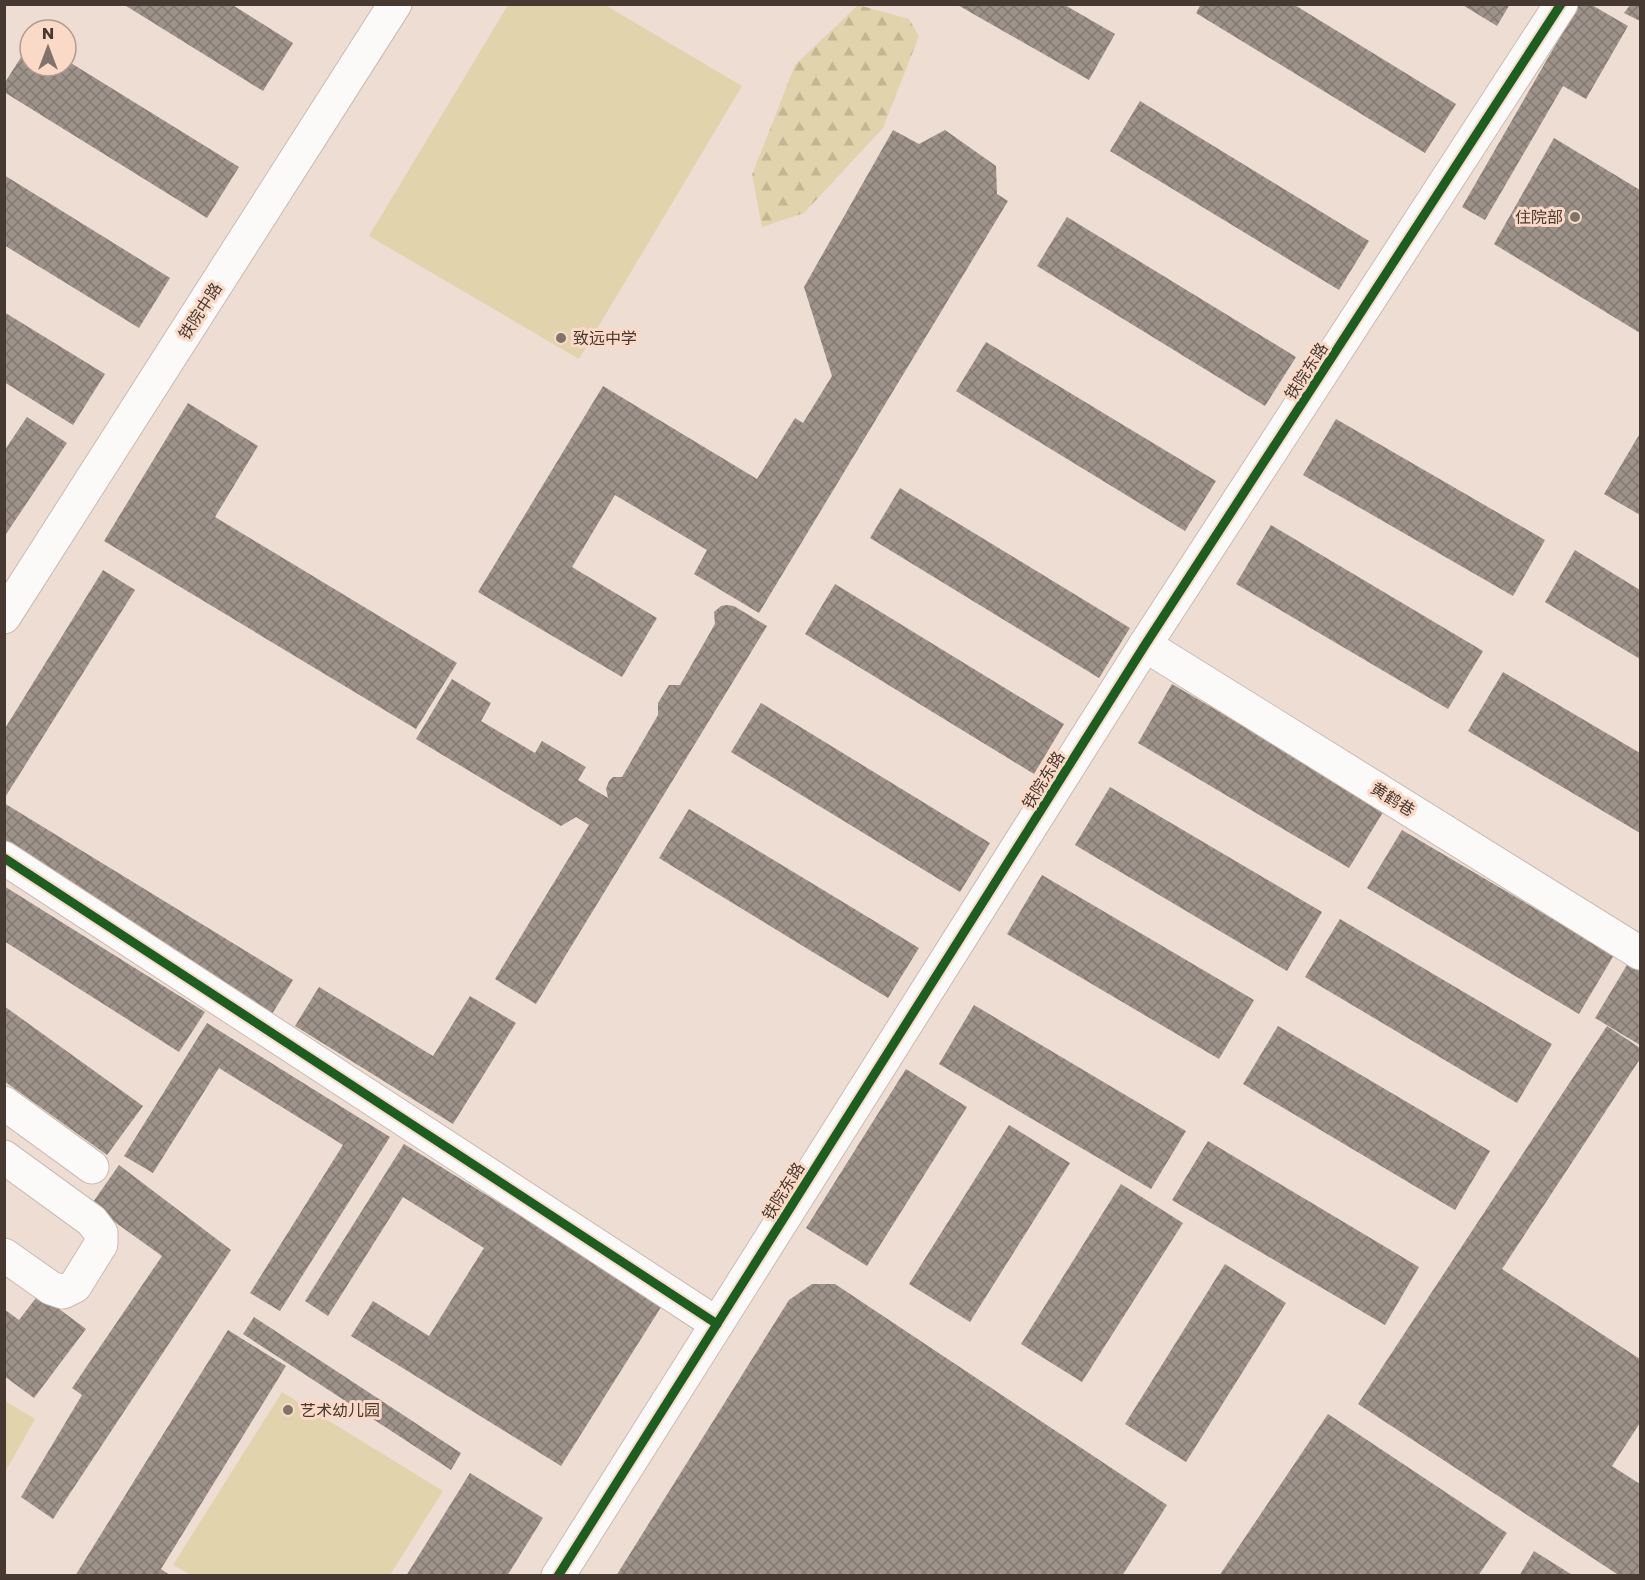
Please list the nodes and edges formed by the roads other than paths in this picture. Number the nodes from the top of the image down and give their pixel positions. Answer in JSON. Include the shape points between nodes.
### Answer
{"nodes":[{"id":1,"x":395,"y":4,"type":"edge"},
{"id":2,"x":1561,"y":4,"type":"edge"},
{"id":3,"x":4,"y":617,"type":"edge"},
{"id":4,"x":1145,"y":645,"type":"junction"},
{"id":5,"x":4,"y":858,"type":"edge"},
{"id":6,"x":1641,"y":952,"type":"edge"},
{"id":7,"x":4,"y":1103,"type":"edge"},
{"id":8,"x":4,"y":1157,"type":"edge"},
{"id":9,"x":92,"y":1167,"type":"dead end"},
{"id":10,"x":4,"y":1255,"type":"edge"},
{"id":11,"x":717,"y":1324,"type":"junction"},
{"id":12,"x":558,"y":1575,"type":"edge"}],
"edges":[{"from":1,"to":3,"type":"street","name":"铁院中路"},
{"from":2,"to":4,"type":"street","name":"铁院东路"},
{"from":4,"to":6,"type":"street","name":"黄鹤巷"},
{"from":4,"to":11,"type":"street","name":"铁院东路"},
{"from":5,"to":11,"type":"street"},
{"from":7,"to":9,"type":"street"},
{"from":8,"to":10,"type":"street","via":[[92,1221],[101,1233],[101,1244],[75,1286],[63,1292]]},
{"from":11,"to":12,"type":"street","name":"铁院东路"}]}
